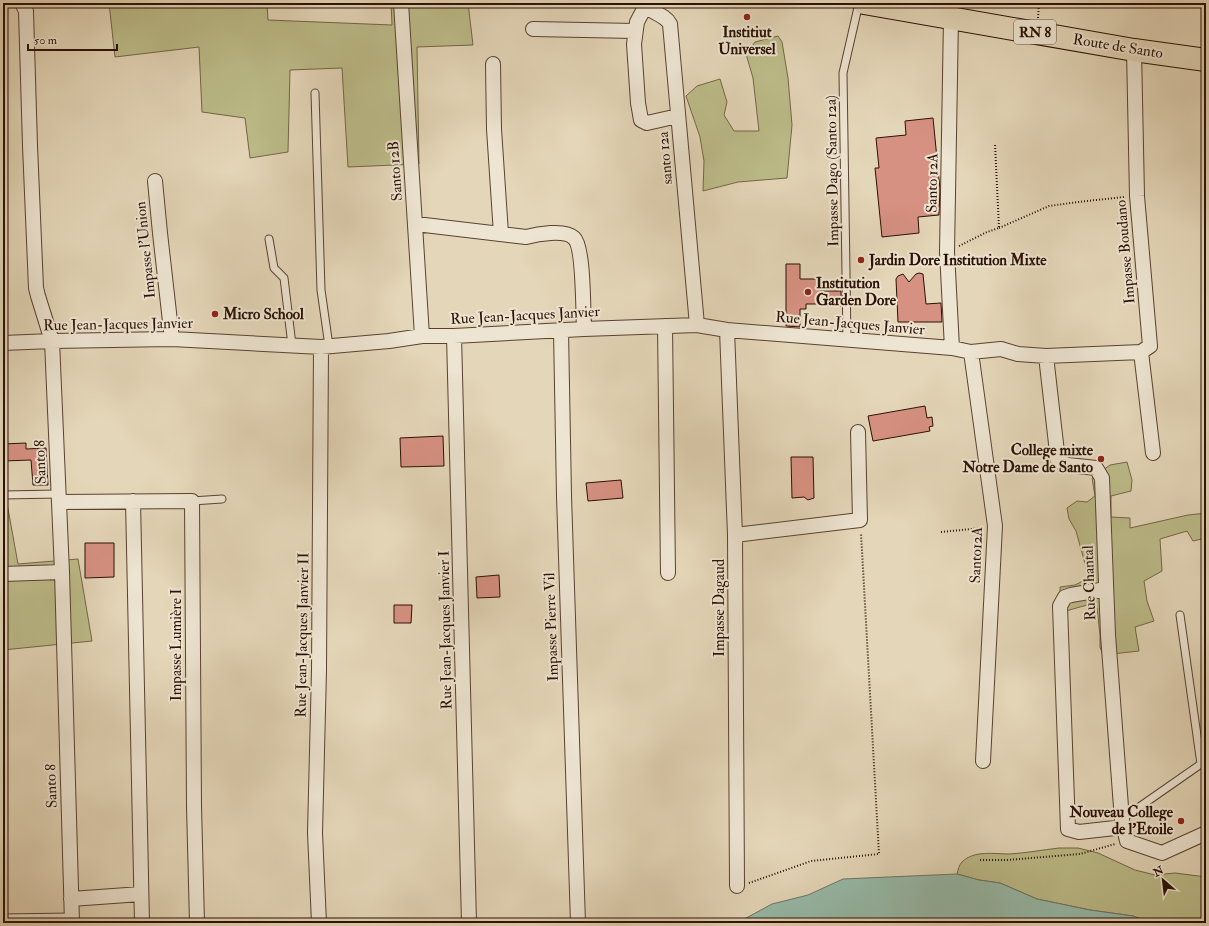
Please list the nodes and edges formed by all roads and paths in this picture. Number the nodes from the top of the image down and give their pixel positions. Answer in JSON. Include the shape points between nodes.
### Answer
{"nodes":[{"id":1,"x":22,"y":3,"type":"edge"},
{"id":2,"x":401,"y":3,"type":"edge"},
{"id":3,"x":859,"y":3,"type":"edge"},
{"id":4,"x":864,"y":3,"type":"edge"},
{"id":5,"x":644,"y":5,"type":"edge"},
{"id":6,"x":922,"y":8,"type":"edge"},
{"id":7,"x":951,"y":18,"type":"junction"},
{"id":8,"x":533,"y":29,"type":"dead end"},
{"id":9,"x":635,"y":31,"type":"junction"},
{"id":10,"x":1134,"y":50,"type":"junction"},
{"id":11,"x":1206,"y":60,"type":"edge"},
{"id":12,"x":493,"y":64,"type":"dead end"},
{"id":13,"x":315,"y":93,"type":"dead end"},
{"id":14,"x":678,"y":116,"type":"junction"},
{"id":15,"x":995,"y":144,"type":"dead end"},
{"id":16,"x":156,"y":181,"type":"dead end"},
{"id":17,"x":1137,"y":196,"type":"junction"},
{"id":18,"x":416,"y":224,"type":"junction"},
{"id":19,"x":999,"y":228,"type":"junction"},
{"id":20,"x":501,"y":234,"type":"junction"},
{"id":21,"x":269,"y":239,"type":"dead end"},
{"id":22,"x":947,"y":252,"type":"junction"},
{"id":23,"x":697,"y":325,"type":"junction"},
{"id":24,"x":664,"y":326,"type":"junction"},
{"id":25,"x":584,"y":329,"type":"junction"},
{"id":26,"x":561,"y":330,"type":"junction"},
{"id":27,"x":727,"y":330,"type":"junction"},
{"id":28,"x":422,"y":336,"type":"junction"},
{"id":29,"x":454,"y":336,"type":"junction"},
{"id":30,"x":172,"y":339,"type":"junction"},
{"id":31,"x":52,"y":341,"type":"junction"},
{"id":32,"x":847,"y":341,"type":"junction"},
{"id":33,"x":3,"y":343,"type":"edge"},
{"id":34,"x":292,"y":345,"type":"junction"},
{"id":35,"x":325,"y":346,"type":"junction"},
{"id":36,"x":952,"y":348,"type":"junction"},
{"id":37,"x":971,"y":352,"type":"junction"},
{"id":38,"x":1141,"y":352,"type":"junction"},
{"id":39,"x":1046,"y":356,"type":"junction"},
{"id":40,"x":858,"y":432,"type":"dead end"},
{"id":41,"x":1153,"y":453,"type":"dead end"},
{"id":42,"x":3,"y":495,"type":"edge"},
{"id":43,"x":59,"y":498,"type":"junction"},
{"id":44,"x":222,"y":499,"type":"dead end"},
{"id":45,"x":133,"y":501,"type":"junction"},
{"id":46,"x":192,"y":501,"type":"junction"},
{"id":47,"x":860,"y":520,"type":"junction"},
{"id":48,"x":995,"y":526,"type":"junction"},
{"id":49,"x":941,"y":532,"type":"dead end"},
{"id":50,"x":735,"y":536,"type":"junction"},
{"id":51,"x":62,"y":572,"type":"junction"},
{"id":52,"x":668,"y":573,"type":"dead end"},
{"id":53,"x":3,"y":574,"type":"edge"},
{"id":54,"x":1106,"y":589,"type":"junction"},
{"id":55,"x":1180,"y":614,"type":"dead end"},
{"id":56,"x":983,"y":761,"type":"dead end"},
{"id":57,"x":1124,"y":829,"type":"junction"},
{"id":58,"x":1206,"y":833,"type":"edge"},
{"id":59,"x":980,"y":860,"type":"dead end"},
{"id":60,"x":737,"y":886,"type":"joint"},
{"id":61,"x":141,"y":894,"type":"junction"},
{"id":62,"x":72,"y":899,"type":"junction"},
{"id":63,"x":3,"y":918,"type":"edge"},
{"id":64,"x":72,"y":920,"type":"edge"},
{"id":65,"x":142,"y":923,"type":"edge"},
{"id":66,"x":197,"y":923,"type":"edge"},
{"id":67,"x":319,"y":923,"type":"edge"},
{"id":68,"x":469,"y":923,"type":"edge"},
{"id":69,"x":578,"y":923,"type":"edge"}],
"edges":[{"from":1,"to":31,"type":"street","name":"Santo 8","via":[[26,12],[36,288]]},
{"from":2,"to":18,"type":"street","name":"Santo 12B"},
{"from":3,"to":32,"type":"lane","name":"Impasse Dago (Santo 12a)","via":[[843,73]]},
{"from":4,"to":6,"type":"main road","name":"Route de Santo","number":"RN 8"},
{"from":5,"to":9,"type":"street"},
{"from":5,"to":14,"type":"street","name":"santo 12a","via":[[667,18],[670,24]]},
{"from":6,"to":7,"type":"main road","name":"Route de Santo","number":"RN 8"},
{"from":7,"to":10,"type":"main road","name":"Route de Santo","number":"RN 8"},
{"from":7,"to":22,"type":"street","name":"Santo 12A"},
{"from":8,"to":9,"type":"street"},
{"from":9,"to":14,"type":"street","via":[[641,120],[647,123]]},
{"from":10,"to":11,"type":"main road","name":"Route de Santo","number":"RN 8"},
{"from":10,"to":17,"type":"street","name":"Impasse Boudano"},
{"from":12,"to":20,"type":"street","via":[[494,129]]},
{"from":13,"to":35,"type":"lane"},
{"from":14,"to":23,"type":"street","name":"santo 12a"},
{"from":15,"to":19,"type":"path"},
{"from":16,"to":30,"type":"street","name":"Impasse l'Union"},
{"from":17,"to":19,"type":"path","via":[[1050,206]]},
{"from":17,"to":38,"type":"street","name":"Impasse Boudano","via":[[1150,346]]},
{"from":18,"to":20,"type":"street"},
{"from":18,"to":28,"type":"street","name":"Santo 12B"},
{"from":19,"to":22,"type":"path"},
{"from":20,"to":25,"type":"street","via":[[526,237],[541,233],[574,237],[581,262]]},
{"from":21,"to":34,"type":"lane","via":[[274,268],[284,278]]},
{"from":22,"to":36,"type":"street","name":"Santo 12A"},
{"from":23,"to":24,"type":"street","name":"Rue Jean-Jacques Janvier"},
{"from":23,"to":27,"type":"street","name":"Rue Jean-Jacques Janvier"},
{"from":24,"to":25,"type":"street","name":"Rue Jean-Jacques Janvier"},
{"from":24,"to":52,"type":"street"},
{"from":25,"to":26,"type":"street","name":"Rue Jean-Jacques Janvier"},
{"from":26,"to":29,"type":"street","name":"Rue Jean-Jacques Janvier"},
{"from":26,"to":69,"type":"street","name":"Impasse Pierre Vil"},
{"from":27,"to":32,"type":"street","name":"Rue Jean-Jacques Janvier"},
{"from":27,"to":50,"type":"street","name":"Impasse Dagaud"},
{"from":28,"to":29,"type":"street","name":"Rue Jean-Jacques Janvier"},
{"from":28,"to":35,"type":"street","name":"Rue Jean-Jacques Janvier"},
{"from":29,"to":68,"type":"street","name":"Rue Jean-Jacques Janvier I"},
{"from":30,"to":31,"type":"street","name":"Rue Jean-Jacques Janvier"},
{"from":30,"to":34,"type":"street","name":"Rue Jean-Jacques Janvier"},
{"from":31,"to":33,"type":"street","name":"Rue Jean-Jacques Janvier"},
{"from":31,"to":43,"type":"street","name":"Santo 8"},
{"from":32,"to":36,"type":"street","name":"Rue Jean-Jacques Janvier"},
{"from":34,"to":35,"type":"street","name":"Rue Jean-Jacques Janvier"},
{"from":35,"to":67,"type":"street","name":"Rue Jean-Jacques Janvier II","via":[[315,833]]},
{"from":36,"to":37,"type":"street","name":"Rue Jean-Jacques Janvier"},
{"from":37,"to":39,"type":"street","name":"Rue Jean-Jacques Janvier","via":[[1001,349],[1018,354]]},
{"from":37,"to":48,"type":"street","name":"Santo12A"},
{"from":38,"to":39,"type":"street"},
{"from":38,"to":41,"type":"street"},
{"from":39,"to":54,"type":"street","name":"Rue Chantal","via":[[1058,461],[1068,465],[1096,468],[1102,478]]},
{"from":40,"to":47,"type":"street"},
{"from":42,"to":43,"type":"lane"},
{"from":43,"to":45,"type":"street"},
{"from":43,"to":51,"type":"street","name":"Santo 8"},
{"from":44,"to":46,"type":"lane"},
{"from":45,"to":46,"type":"street"},
{"from":45,"to":61,"type":"street"},
{"from":46,"to":66,"type":"street","name":"Impasse Lumière I"},
{"from":47,"to":50,"type":"street"},
{"from":47,"to":60,"type":"path","via":[[879,854],[811,861]]},
{"from":48,"to":49,"type":"path"},
{"from":48,"to":56,"type":"street","name":"Santo12A"},
{"from":50,"to":60,"type":"street","name":"Impasse Dagaud"},
{"from":51,"to":53,"type":"street"},
{"from":51,"to":62,"type":"street","name":"Santo 8"},
{"from":54,"to":57,"type":"street","name":"Rue Chantal"},
{"from":54,"to":57,"type":"street","via":[[1065,597],[1060,606],[1068,829],[1079,832]]},
{"from":55,"to":57,"type":"lane","via":[[1201,764]]},
{"from":57,"to":58,"type":"street","via":[[1162,853]]},
{"from":57,"to":59,"type":"path","via":[[1080,854]]},
{"from":61,"to":62,"type":"street"},
{"from":61,"to":65,"type":"street"},
{"from":62,"to":64,"type":"street","name":"Santo 8"},
{"from":63,"to":64,"type":"lane"}]}
